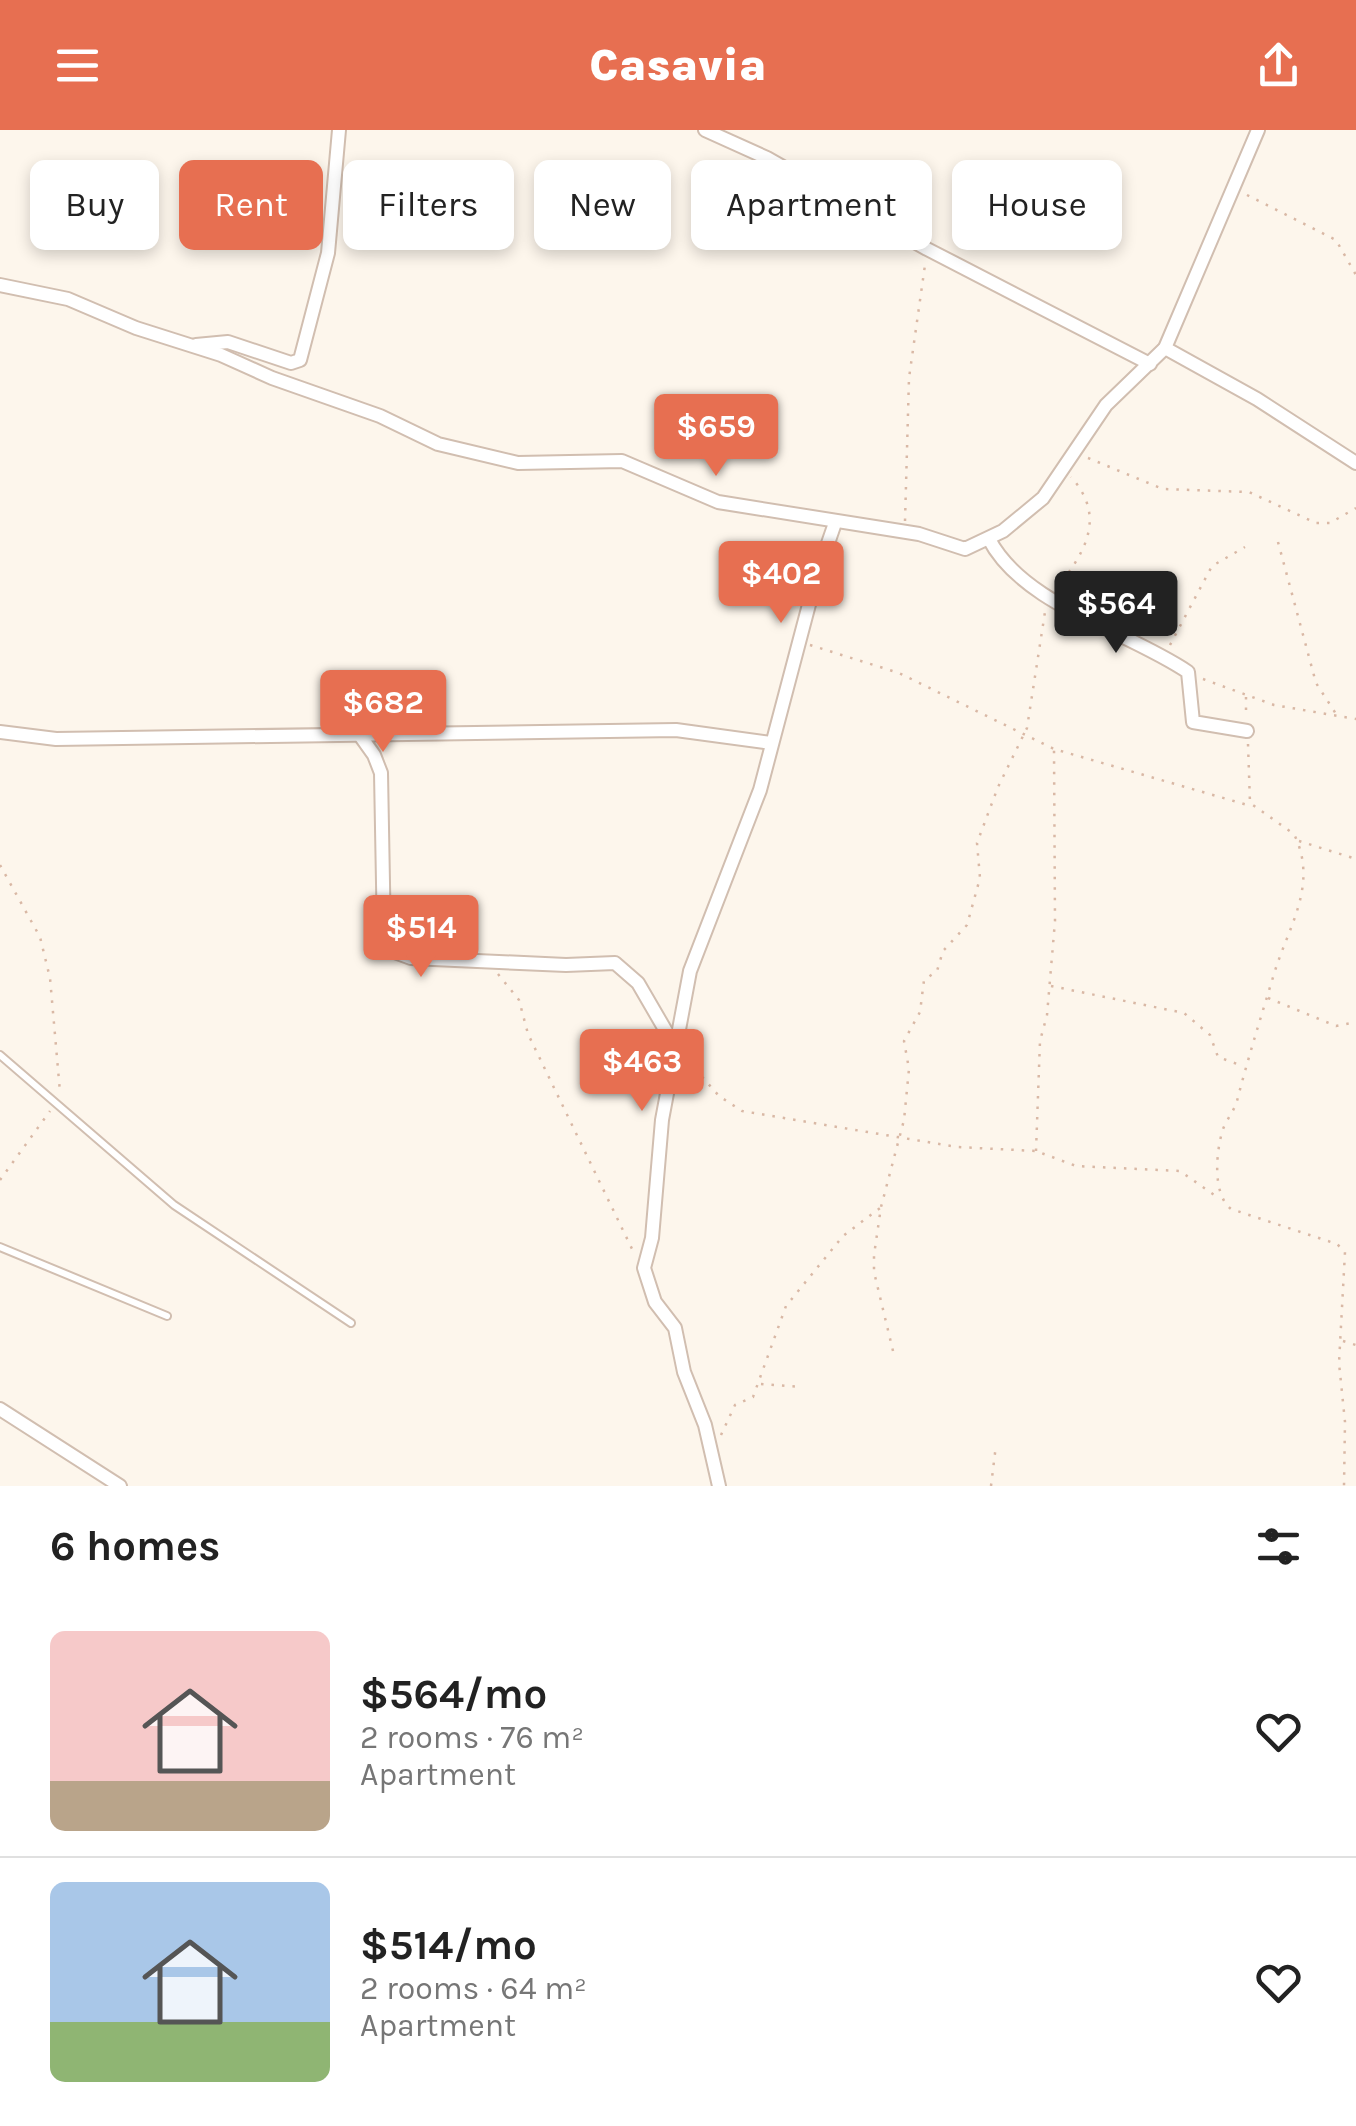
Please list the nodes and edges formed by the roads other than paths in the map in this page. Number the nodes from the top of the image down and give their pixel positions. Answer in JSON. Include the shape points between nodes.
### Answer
{"nodes":[{"id":1,"x":339,"y":130,"type":"edge"},
{"id":2,"x":705,"y":130,"type":"edge"},
{"id":3,"x":1258,"y":130,"type":"edge"},
{"id":4,"x":0,"y":285,"type":"edge"},
{"id":5,"x":194,"y":345,"type":"junction"},
{"id":6,"x":1166,"y":348,"type":"junction"},
{"id":7,"x":1150,"y":364,"type":"junction"},
{"id":8,"x":1356,"y":463,"type":"edge"},
{"id":9,"x":835,"y":523,"type":"junction"},
{"id":10,"x":989,"y":540,"type":"junction"},
{"id":11,"x":1247,"y":731,"type":"road end"},
{"id":12,"x":0,"y":732,"type":"edge"},
{"id":13,"x":359,"y":734,"type":"junction"},
{"id":14,"x":771,"y":743,"type":"junction"},
{"id":15,"x":674,"y":1045,"type":"junction"},
{"id":16,"x":0,"y":1056,"type":"edge"},
{"id":17,"x":0,"y":1247,"type":"edge"},
{"id":18,"x":167,"y":1316,"type":"dead end"},
{"id":19,"x":352,"y":1323,"type":"dead end"},
{"id":20,"x":0,"y":1409,"type":"edge"},
{"id":21,"x":120,"y":1486,"type":"edge"},
{"id":22,"x":718,"y":1486,"type":"edge"}],
"edges":[{"from":1,"to":5,"type":"street","via":[[328,253],[300,360],[291,363],[228,342]]},
{"from":2,"to":7,"type":"street"},
{"from":3,"to":6,"type":"street"},
{"from":4,"to":5,"type":"street","via":[[68,300]]},
{"from":5,"to":9,"type":"street","via":[[438,444],[518,463],[622,461],[710,499]]},
{"from":6,"to":7,"type":"street"},
{"from":6,"to":8,"type":"street"},
{"from":7,"to":10,"type":"street","via":[[1111,399],[1043,498]]},
{"from":9,"to":10,"type":"street","via":[[965,549]]},
{"from":9,"to":14,"type":"street"},
{"from":10,"to":11,"type":"street","via":[[1002,564],[1047,595],[1188,672],[1193,722]]},
{"from":12,"to":13,"type":"street","via":[[56,739]]},
{"from":13,"to":14,"type":"street","via":[[676,730]]},
{"from":13,"to":15,"type":"street","via":[[381,773],[386,944],[411,958],[614,963],[638,983]]},
{"from":14,"to":15,"type":"street","via":[[760,790],[690,971]]},
{"from":15,"to":22,"type":"street","via":[[645,1276],[675,1328]]},
{"from":16,"to":19,"type":"lane","via":[[182,1211]]},
{"from":17,"to":18,"type":"lane"},
{"from":20,"to":21,"type":"street"}]}
